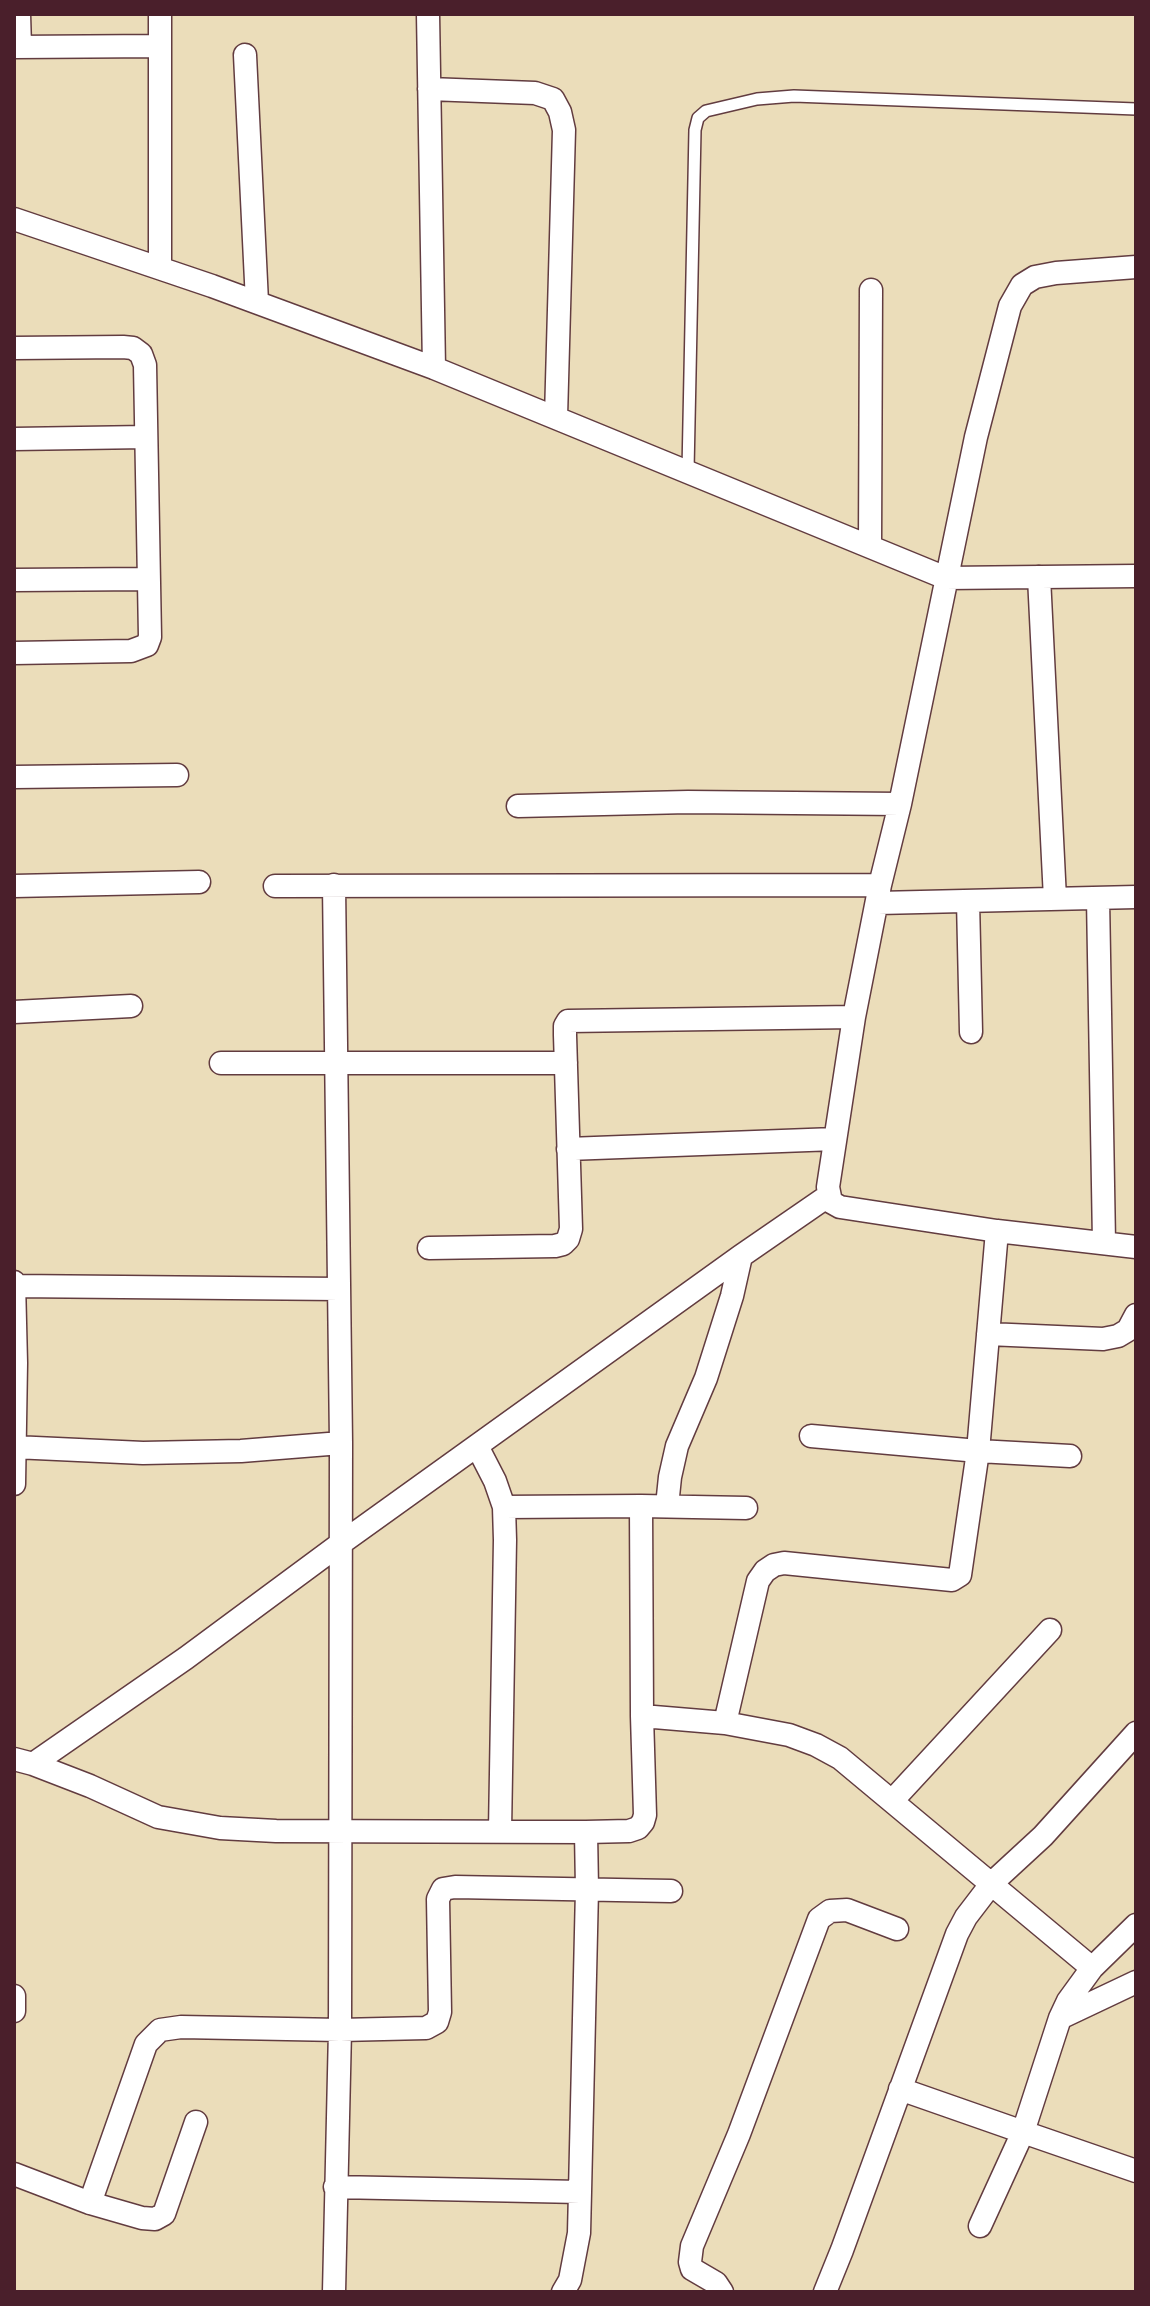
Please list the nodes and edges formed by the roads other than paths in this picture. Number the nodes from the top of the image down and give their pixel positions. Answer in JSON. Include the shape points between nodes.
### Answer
{"nodes":[{"id":1,"x":19,"y":14,"type":"edge"},
{"id":2,"x":160,"y":14,"type":"edge"},
{"id":3,"x":428,"y":14,"type":"edge"},
{"id":4,"x":160,"y":46,"type":"junction"},
{"id":5,"x":17,"y":47,"type":"edge"},
{"id":6,"x":245,"y":55,"type":"dead end"},
{"id":7,"x":429,"y":89,"type":"junction"},
{"id":8,"x":1136,"y":109,"type":"edge"},
{"id":9,"x":14,"y":219,"type":"edge"},
{"id":10,"x":1136,"y":267,"type":"edge"},
{"id":11,"x":160,"y":268,"type":"junction"},
{"id":12,"x":871,"y":290,"type":"dead end"},
{"id":13,"x":257,"y":302,"type":"junction"},
{"id":14,"x":14,"y":348,"type":"edge"},
{"id":15,"x":434,"y":368,"type":"junction"},
{"id":16,"x":556,"y":417,"type":"junction"},
{"id":17,"x":146,"y":437,"type":"junction"},
{"id":18,"x":14,"y":439,"type":"edge"},
{"id":19,"x":688,"y":470,"type":"junction"},
{"id":20,"x":870,"y":546,"type":"junction"},
{"id":21,"x":1136,"y":576,"type":"edge"},
{"id":22,"x":1039,"y":577,"type":"junction"},
{"id":23,"x":946,"y":578,"type":"junction"},
{"id":24,"x":147,"y":579,"type":"junction"},
{"id":25,"x":14,"y":580,"type":"edge"},
{"id":26,"x":14,"y":653,"type":"edge"},
{"id":27,"x":177,"y":775,"type":"dead end"},
{"id":28,"x":14,"y":777,"type":"edge"},
{"id":29,"x":900,"y":804,"type":"junction"},
{"id":30,"x":518,"y":806,"type":"dead end"},
{"id":31,"x":199,"y":882,"type":"dead end"},
{"id":32,"x":334,"y":885,"type":"junction"},
{"id":33,"x":14,"y":886,"type":"edge"},
{"id":34,"x":275,"y":886,"type":"dead end"},
{"id":35,"x":879,"y":894,"type":"junction"},
{"id":36,"x":1136,"y":897,"type":"edge"},
{"id":37,"x":1098,"y":898,"type":"junction"},
{"id":38,"x":1055,"y":899,"type":"junction"},
{"id":39,"x":968,"y":901,"type":"junction"},
{"id":40,"x":131,"y":1006,"type":"dead end"},
{"id":41,"x":14,"y":1012,"type":"edge"},
{"id":42,"x":854,"y":1017,"type":"junction"},
{"id":43,"x":971,"y":1032,"type":"dead end"},
{"id":44,"x":221,"y":1063,"type":"dead end"},
{"id":45,"x":566,"y":1063,"type":"junction"},
{"id":46,"x":336,"y":1064,"type":"junction"},
{"id":47,"x":835,"y":1139,"type":"junction"},
{"id":48,"x":568,"y":1149,"type":"junction"},
{"id":49,"x":828,"y":1196,"type":"junction"},
{"id":50,"x":997,"y":1231,"type":"junction"},
{"id":51,"x":1104,"y":1242,"type":"junction"},
{"id":52,"x":1136,"y":1247,"type":"edge"},
{"id":53,"x":429,"y":1248,"type":"dead end"},
{"id":54,"x":741,"y":1256,"type":"junction"},
{"id":55,"x":14,"y":1284,"type":"edge"},
{"id":56,"x":339,"y":1289,"type":"junction"},
{"id":57,"x":1136,"y":1315,"type":"edge"},
{"id":58,"x":988,"y":1334,"type":"junction"},
{"id":59,"x":811,"y":1436,"type":"dead end"},
{"id":60,"x":341,"y":1443,"type":"junction"},
{"id":61,"x":477,"y":1446,"type":"junction"},
{"id":62,"x":15,"y":1447,"type":"edge"},
{"id":63,"x":978,"y":1451,"type":"junction"},
{"id":64,"x":1070,"y":1456,"type":"dead end"},
{"id":65,"x":14,"y":1484,"type":"edge"},
{"id":66,"x":641,"y":1506,"type":"junction"},
{"id":67,"x":667,"y":1506,"type":"junction"},
{"id":68,"x":504,"y":1507,"type":"junction"},
{"id":69,"x":746,"y":1508,"type":"dead end"},
{"id":70,"x":340,"y":1544,"type":"junction"},
{"id":71,"x":1050,"y":1630,"type":"dead end"},
{"id":72,"x":642,"y":1716,"type":"junction"},
{"id":73,"x":725,"y":1723,"type":"junction"},
{"id":74,"x":1136,"y":1733,"type":"edge"},
{"id":75,"x":23,"y":1762,"type":"edge"},
{"id":76,"x":892,"y":1801,"type":"junction"},
{"id":77,"x":341,"y":1831,"type":"junction"},
{"id":78,"x":500,"y":1831,"type":"junction"},
{"id":79,"x":586,"y":1832,"type":"junction"},
{"id":80,"x":992,"y":1883,"type":"junction"},
{"id":81,"x":587,"y":1889,"type":"junction"},
{"id":82,"x":671,"y":1891,"type":"dead end"},
{"id":83,"x":1136,"y":1925,"type":"edge"},
{"id":84,"x":897,"y":1929,"type":"dead end"},
{"id":85,"x":1092,"y":1968,"type":"junction"},
{"id":86,"x":1136,"y":1982,"type":"edge"},
{"id":87,"x":14,"y":1996,"type":"edge"},
{"id":88,"x":14,"y":2011,"type":"edge"},
{"id":89,"x":1060,"y":2018,"type":"junction"},
{"id":90,"x":340,"y":2030,"type":"junction"},
{"id":91,"x":900,"y":2089,"type":"junction"},
{"id":92,"x":196,"y":2122,"type":"dead end"},
{"id":93,"x":1023,"y":2132,"type":"junction"},
{"id":94,"x":1136,"y":2171,"type":"edge"},
{"id":95,"x":14,"y":2174,"type":"edge"},
{"id":96,"x":335,"y":2187,"type":"junction"},
{"id":97,"x":580,"y":2192,"type":"junction"},
{"id":98,"x":90,"y":2203,"type":"junction"},
{"id":99,"x":980,"y":2226,"type":"dead end"},
{"id":100,"x":334,"y":2292,"type":"edge"},
{"id":101,"x":563,"y":2292,"type":"edge"},
{"id":102,"x":722,"y":2292,"type":"edge"},
{"id":103,"x":825,"y":2292,"type":"edge"}],
"edges":[{"from":1,"to":5,"type":"street"},
{"from":2,"to":4,"type":"street"},
{"from":3,"to":7,"type":"street"},
{"from":4,"to":5,"type":"street"},
{"from":4,"to":11,"type":"street"},
{"from":6,"to":13,"type":"street"},
{"from":7,"to":15,"type":"street"},
{"from":7,"to":16,"type":"street","via":[[535,93],[553,99],[560,112],[564,130]]},
{"from":8,"to":19,"type":"lane","via":[[794,96],[706,111],[695,130]]},
{"from":9,"to":11,"type":"street"},
{"from":10,"to":23,"type":"street","via":[[1035,277],[1022,285],[1010,306],[976,437]]},
{"from":11,"to":13,"type":"street"},
{"from":12,"to":20,"type":"street"},
{"from":13,"to":15,"type":"street"},
{"from":14,"to":17,"type":"street","via":[[133,348],[145,365]]},
{"from":15,"to":16,"type":"street"},
{"from":16,"to":19,"type":"street"},
{"from":17,"to":18,"type":"street"},
{"from":17,"to":24,"type":"street"},
{"from":19,"to":20,"type":"street"},
{"from":20,"to":23,"type":"street"},
{"from":21,"to":22,"type":"street"},
{"from":22,"to":23,"type":"street"},
{"from":22,"to":38,"type":"street"},
{"from":23,"to":29,"type":"street"},
{"from":24,"to":25,"type":"street"},
{"from":24,"to":26,"type":"street","via":[[147,645],[131,651]]},
{"from":27,"to":28,"type":"street"},
{"from":29,"to":30,"type":"street"},
{"from":29,"to":35,"type":"street"},
{"from":31,"to":33,"type":"street"},
{"from":32,"to":34,"type":"street"},
{"from":32,"to":35,"type":"street"},
{"from":32,"to":46,"type":"street"},
{"from":35,"to":39,"type":"street"},
{"from":35,"to":42,"type":"street"},
{"from":36,"to":37,"type":"street"},
{"from":37,"to":38,"type":"street"},
{"from":37,"to":51,"type":"street"},
{"from":38,"to":39,"type":"street"},
{"from":39,"to":43,"type":"street"},
{"from":40,"to":41,"type":"street"},
{"from":42,"to":45,"type":"street","via":[[574,1020],[565,1026]]},
{"from":42,"to":47,"type":"street"},
{"from":44,"to":46,"type":"street"},
{"from":45,"to":46,"type":"street"},
{"from":45,"to":48,"type":"street"},
{"from":46,"to":56,"type":"street"},
{"from":47,"to":48,"type":"street"},
{"from":47,"to":49,"type":"street"},
{"from":48,"to":53,"type":"street","via":[[571,1229],[563,1244]]},
{"from":49,"to":50,"type":"street","via":[[840,1207]]},
{"from":49,"to":54,"type":"street"},
{"from":50,"to":51,"type":"street"},
{"from":50,"to":58,"type":"street"},
{"from":51,"to":52,"type":"street"},
{"from":54,"to":61,"type":"street"},
{"from":54,"to":67,"type":"street","via":[[706,1378],[677,1446]]},
{"from":55,"to":56,"type":"street"},
{"from":55,"to":62,"type":"street"},
{"from":56,"to":60,"type":"street"},
{"from":57,"to":58,"type":"street","via":[[1128,1330],[1103,1339]]},
{"from":58,"to":63,"type":"street"},
{"from":59,"to":63,"type":"street"},
{"from":60,"to":62,"type":"street","via":[[143,1453]]},
{"from":60,"to":70,"type":"street"},
{"from":61,"to":68,"type":"street"},
{"from":61,"to":70,"type":"street"},
{"from":62,"to":65,"type":"street"},
{"from":63,"to":64,"type":"street"},
{"from":63,"to":73,"type":"street","via":[[962,1570],[956,1579],[784,1563],[765,1571],[758,1581]]},
{"from":66,"to":67,"type":"street"},
{"from":66,"to":68,"type":"street"},
{"from":66,"to":72,"type":"street"},
{"from":67,"to":69,"type":"street"},
{"from":68,"to":78,"type":"street"},
{"from":70,"to":75,"type":"street","via":[[186,1658]]},
{"from":70,"to":77,"type":"street"},
{"from":71,"to":76,"type":"street"},
{"from":72,"to":73,"type":"street"},
{"from":72,"to":79,"type":"street","via":[[643,1822],[629,1831]]},
{"from":73,"to":76,"type":"street","via":[[816,1745]]},
{"from":74,"to":80,"type":"street","via":[[1043,1836]]},
{"from":75,"to":77,"type":"street","via":[[158,1817],[220,1828]]},
{"from":76,"to":80,"type":"street"},
{"from":77,"to":78,"type":"street"},
{"from":77,"to":90,"type":"street"},
{"from":78,"to":79,"type":"street"},
{"from":79,"to":81,"type":"street"},
{"from":80,"to":85,"type":"street"},
{"from":80,"to":91,"type":"street","via":[[957,1934]]},
{"from":81,"to":82,"type":"street"},
{"from":81,"to":90,"type":"street","via":[[443,1889],[438,1899],[437,2022],[426,2028]]},
{"from":81,"to":97,"type":"street"},
{"from":83,"to":85,"type":"street"},
{"from":84,"to":102,"type":"street","via":[[847,1910],[830,1911],[819,1919],[692,2246],[692,2269]]},
{"from":85,"to":89,"type":"street"},
{"from":86,"to":89,"type":"street"},
{"from":87,"to":88,"type":"street"},
{"from":89,"to":93,"type":"street"},
{"from":90,"to":96,"type":"street"},
{"from":90,"to":98,"type":"street","via":[[160,2030],[146,2044]]},
{"from":91,"to":93,"type":"street"},
{"from":91,"to":103,"type":"street"},
{"from":92,"to":98,"type":"street","via":[[164,2214],[142,2218]]},
{"from":93,"to":94,"type":"street"},
{"from":93,"to":99,"type":"street"},
{"from":95,"to":98,"type":"street"},
{"from":96,"to":97,"type":"street"},
{"from":96,"to":100,"type":"street"},
{"from":97,"to":101,"type":"street","via":[[579,2233]]}]}
